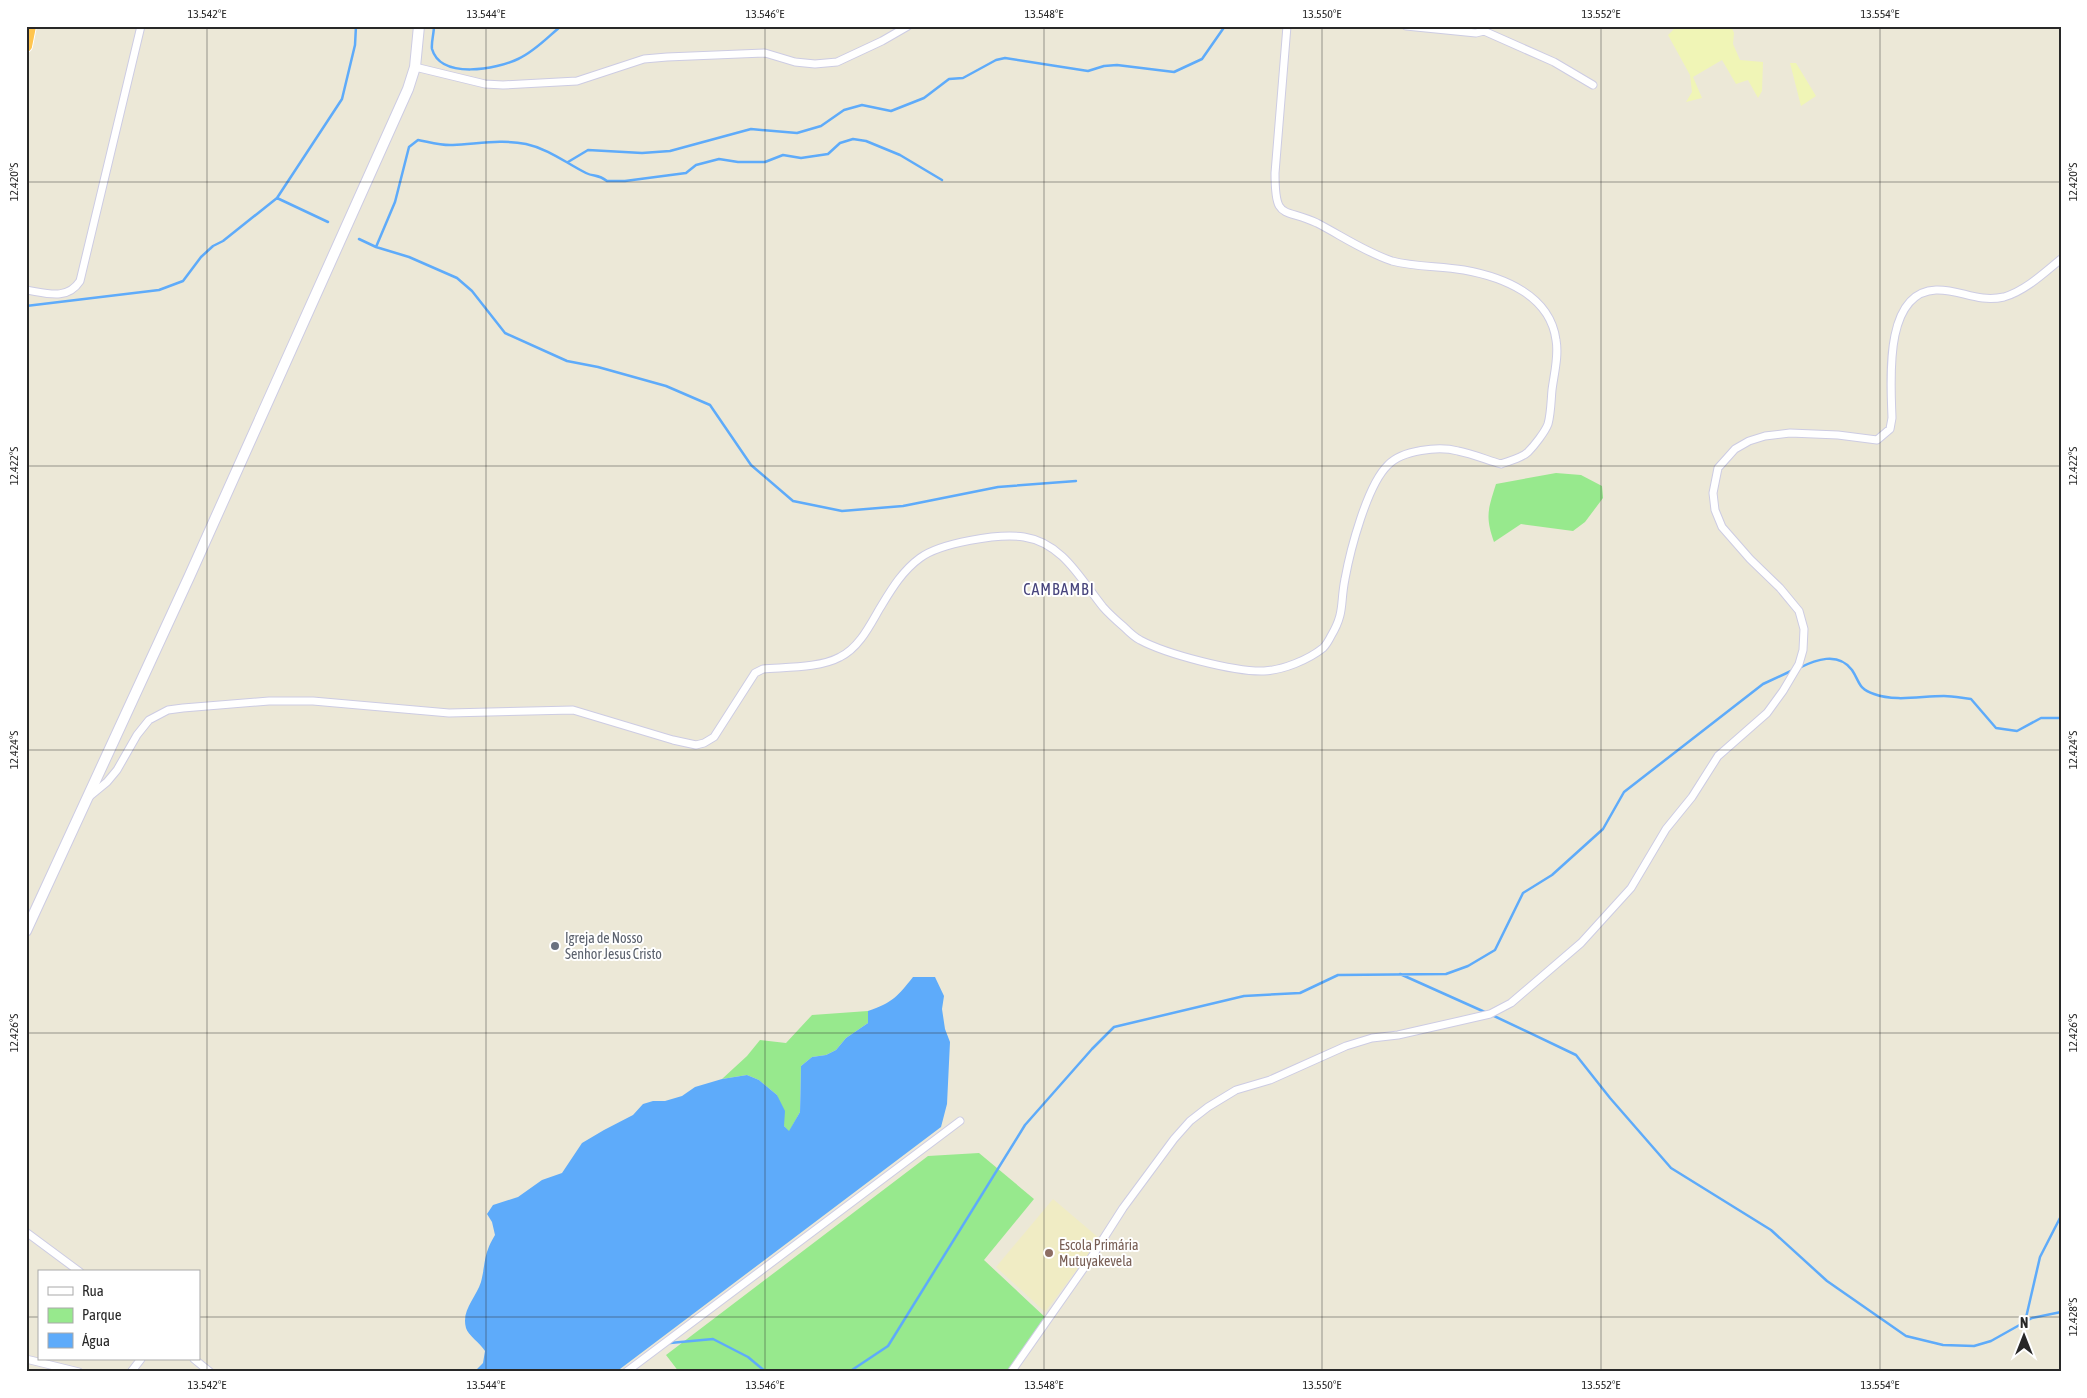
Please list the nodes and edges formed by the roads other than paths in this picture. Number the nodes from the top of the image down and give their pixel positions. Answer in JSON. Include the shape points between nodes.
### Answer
{"nodes":[{"id":1,"x":30,"y":26,"type":"edge"},
{"id":2,"x":141,"y":26,"type":"edge"},
{"id":3,"x":419,"y":26,"type":"edge"},
{"id":4,"x":908,"y":26,"type":"edge"},
{"id":5,"x":1287,"y":26,"type":"edge"},
{"id":6,"x":1406,"y":26,"type":"edge"},
{"id":7,"x":1485,"y":28,"type":"edge"},
{"id":8,"x":26,"y":46,"type":"edge"},
{"id":9,"x":415,"y":67,"type":"junction"},
{"id":10,"x":1593,"y":85,"type":"dead end"},
{"id":11,"x":2061,"y":259,"type":"edge"},
{"id":12,"x":26,"y":290,"type":"edge"},
{"id":13,"x":89,"y":796,"type":"junction"},
{"id":14,"x":26,"y":932,"type":"edge"},
{"id":15,"x":960,"y":1121,"type":"dead end"},
{"id":16,"x":26,"y":1232,"type":"edge"},
{"id":17,"x":77,"y":1270,"type":"edge"},
{"id":18,"x":26,"y":1359,"type":"edge"},
{"id":19,"x":140,"y":1360,"type":"edge"},
{"id":20,"x":195,"y":1360,"type":"edge"},
{"id":21,"x":62,"y":1370,"type":"edge"},
{"id":22,"x":79,"y":1372,"type":"edge"},
{"id":23,"x":131,"y":1372,"type":"edge"},
{"id":24,"x":210,"y":1372,"type":"edge"},
{"id":25,"x":626,"y":1372,"type":"edge"},
{"id":26,"x":1011,"y":1372,"type":"edge"}],
"edges":[{"from":1,"to":8,"type":"highway"},
{"from":2,"to":12,"type":"street","via":[[80,281],[72,291],[57,295]]},
{"from":3,"to":9,"type":"street"},
{"from":4,"to":9,"type":"street","via":[[838,62],[815,64],[765,53],[667,57],[635,62],[577,81],[503,86]]},
{"from":5,"to":13,"type":"street","via":[[1275,174],[1281,209],[1311,220],[1359,247],[1393,261],[1492,276],[1513,285],[1546,310],[1557,353],[1548,425],[1528,452],[1501,464],[1457,450],[1438,449],[1418,451],[1389,464],[1375,483],[1364,512],[1344,582],[1340,622],[1324,646],[1288,666],[1264,671],[1223,666],[1164,650],[1138,639],[1125,628],[1052,547],[1027,537],[994,536],[937,549],[920,558],[898,580],[860,640],[841,657],[755,673],[714,738],[704,743],[696,745],[673,740],[573,710],[449,713],[313,702],[193,707],[168,710],[149,720],[137,734],[117,770]]},
{"from":6,"to":7,"type":"street","via":[[1476,33]]},
{"from":7,"to":10,"type":"street"},
{"from":9,"to":13,"type":"street","via":[[333,258]]},
{"from":11,"to":26,"type":"street","via":[[2019,291],[2005,296],[1988,299],[1934,290],[1916,298],[1906,307],[1898,320],[1893,342],[1892,418],[1890,429],[1884,436],[1877,440],[1800,433],[1765,436],[1735,449],[1718,468],[1713,493],[1722,527],[1799,611],[1804,629],[1799,664],[1767,713],[1718,756],[1692,797],[1666,829],[1631,888],[1581,943],[1511,1003],[1490,1014],[1346,1046],[1270,1080],[1236,1090],[1208,1107],[1174,1139]]},
{"from":13,"to":14,"type":"street"},
{"from":15,"to":25,"type":"street"},
{"from":16,"to":17,"type":"street"},
{"from":18,"to":21,"type":"street"},
{"from":19,"to":23,"type":"street"},
{"from":20,"to":24,"type":"street"},
{"from":21,"to":22,"type":"street"}]}
